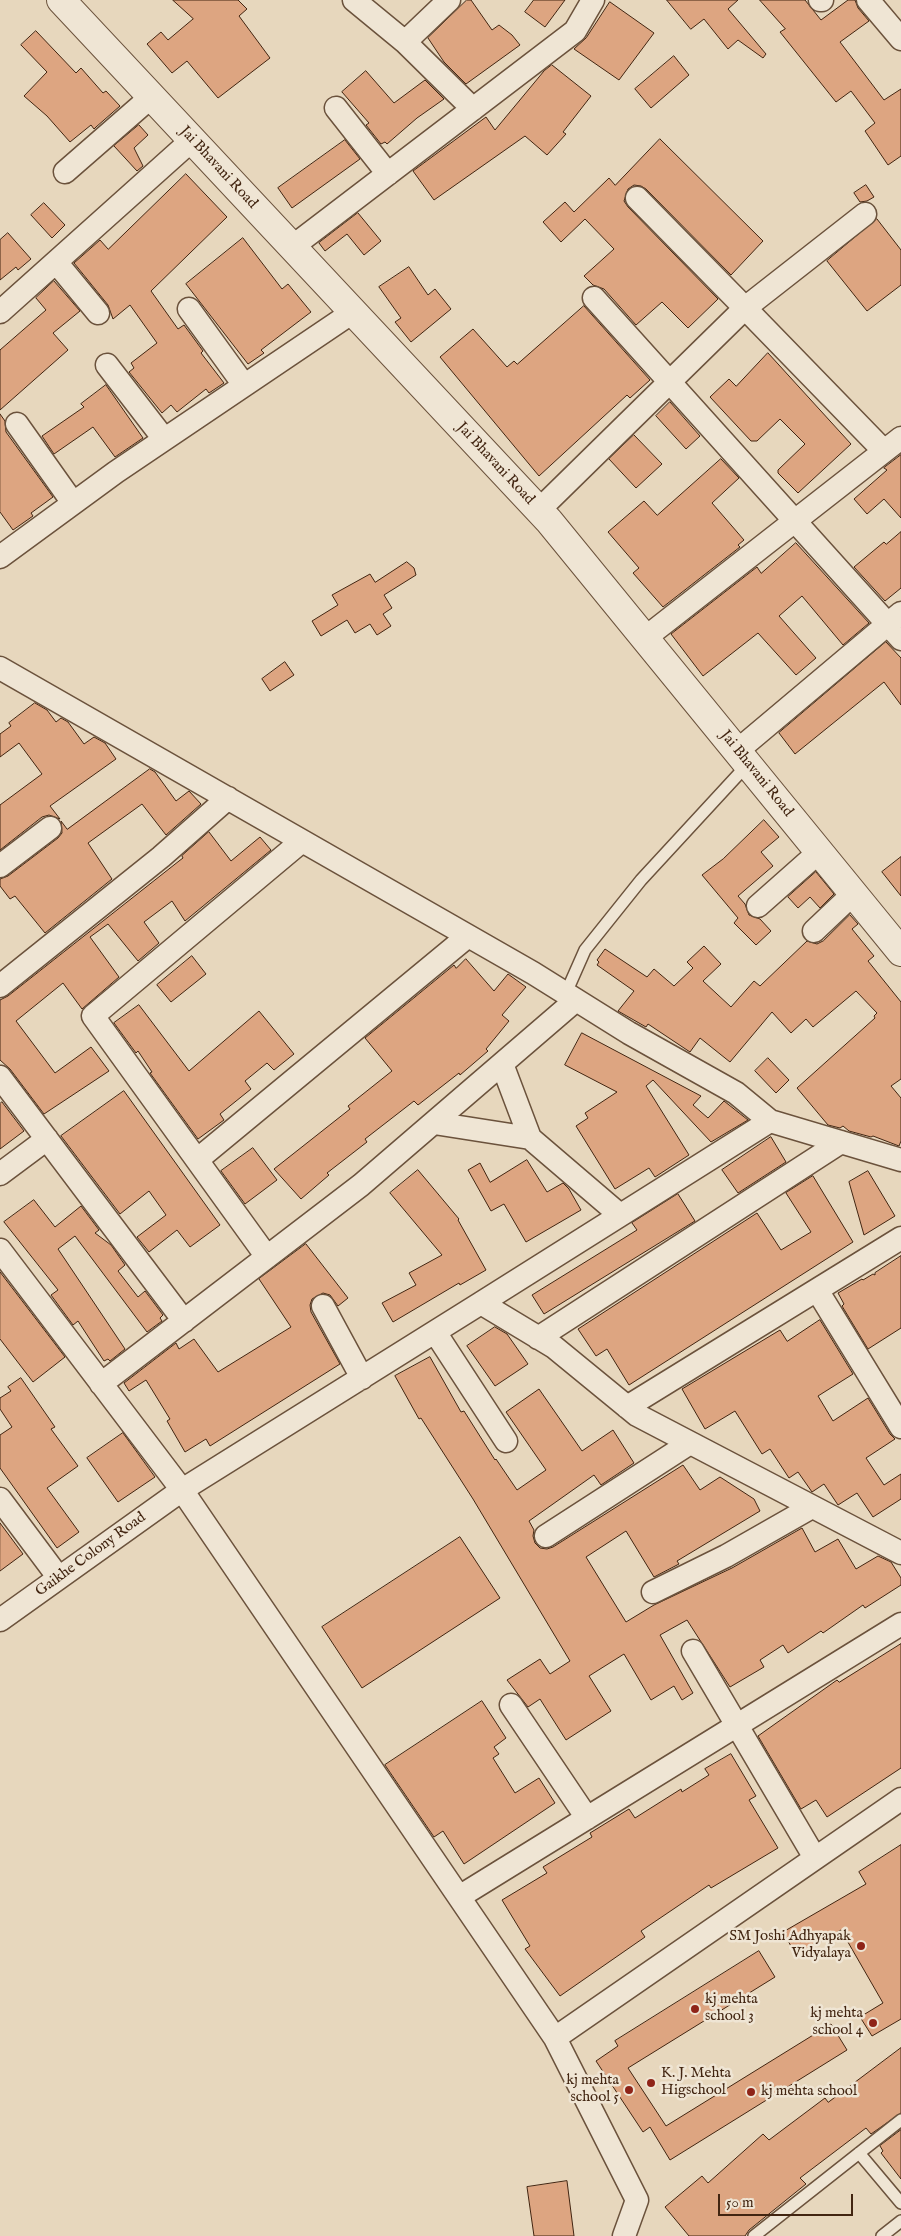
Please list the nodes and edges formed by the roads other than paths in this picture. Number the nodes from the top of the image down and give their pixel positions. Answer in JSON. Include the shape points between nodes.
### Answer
{"nodes":[{"id":1,"x":60,"y":0,"type":"edge"},
{"id":2,"x":354,"y":0,"type":"edge"},
{"id":3,"x":449,"y":0,"type":"edge"},
{"id":4,"x":592,"y":0,"type":"edge"},
{"id":5,"x":868,"y":0,"type":"edge"},
{"id":6,"x":901,"y":39,"type":"edge"},
{"id":7,"x":405,"y":42,"type":"junction"},
{"id":8,"x":151,"y":97,"type":"junction"},
{"id":9,"x":336,"y":108,"type":"dead end"},
{"id":10,"x":473,"y":109,"type":"junction"},
{"id":11,"x":192,"y":140,"type":"junction"},
{"id":12,"x":65,"y":172,"type":"dead end"},
{"id":13,"x":388,"y":174,"type":"junction"},
{"id":14,"x":637,"y":198,"type":"dead end"},
{"id":15,"x":865,"y":214,"type":"dead end"},
{"id":16,"x":292,"y":247,"type":"junction"},
{"id":17,"x":56,"y":262,"type":"junction"},
{"id":18,"x":594,"y":298,"type":"dead end"},
{"id":19,"x":745,"y":308,"type":"junction"},
{"id":20,"x":189,"y":309,"type":"dead end"},
{"id":21,"x":0,"y":312,"type":"edge"},
{"id":22,"x":98,"y":312,"type":"dead end"},
{"id":23,"x":353,"y":312,"type":"junction"},
{"id":24,"x":107,"y":365,"type":"dead end"},
{"id":25,"x":670,"y":382,"type":"junction"},
{"id":26,"x":244,"y":385,"type":"junction"},
{"id":27,"x":17,"y":424,"type":"dead end"},
{"id":28,"x":164,"y":439,"type":"junction"},
{"id":29,"x":892,"y":445,"type":"edge"},
{"id":30,"x":73,"y":503,"type":"junction"},
{"id":31,"x":539,"y":510,"type":"junction"},
{"id":32,"x":795,"y":521,"type":"junction"},
{"id":33,"x":3,"y":547,"type":"edge"},
{"id":34,"x":897,"y":626,"type":"edge"},
{"id":35,"x":645,"y":638,"type":"junction"},
{"id":36,"x":0,"y":668,"type":"edge"},
{"id":37,"x":743,"y":758,"type":"junction"},
{"id":38,"x":228,"y":798,"type":"junction"},
{"id":39,"x":50,"y":828,"type":"dead end"},
{"id":40,"x":302,"y":841,"type":"junction"},
{"id":41,"x":819,"y":852,"type":"junction"},
{"id":42,"x":0,"y":866,"type":"edge"},
{"id":43,"x":854,"y":894,"type":"junction"},
{"id":44,"x":758,"y":906,"type":"dead end"},
{"id":45,"x":814,"y":931,"type":"dead end"},
{"id":46,"x":468,"y":936,"type":"junction"},
{"id":47,"x":901,"y":952,"type":"edge"},
{"id":48,"x":0,"y":986,"type":"edge"},
{"id":49,"x":571,"y":997,"type":"junction"},
{"id":50,"x":502,"y":1064,"type":"junction"},
{"id":51,"x":0,"y":1077,"type":"edge"},
{"id":52,"x":770,"y":1121,"type":"junction"},
{"id":53,"x":434,"y":1123,"type":"junction"},
{"id":54,"x":530,"y":1138,"type":"junction"},
{"id":55,"x":47,"y":1140,"type":"junction"},
{"id":56,"x":841,"y":1142,"type":"junction"},
{"id":57,"x":196,"y":1160,"type":"junction"},
{"id":58,"x":901,"y":1160,"type":"edge"},
{"id":59,"x":0,"y":1174,"type":"edge"},
{"id":60,"x":620,"y":1215,"type":"junction"},
{"id":61,"x":901,"y":1238,"type":"edge"},
{"id":62,"x":0,"y":1250,"type":"edge"},
{"id":63,"x":267,"y":1258,"type":"junction"},
{"id":64,"x":817,"y":1290,"type":"junction"},
{"id":65,"x":481,"y":1303,"type":"junction"},
{"id":66,"x":323,"y":1306,"type":"dead end"},
{"id":67,"x":184,"y":1321,"type":"junction"},
{"id":68,"x":435,"y":1332,"type":"junction"},
{"id":69,"x":538,"y":1338,"type":"junction"},
{"id":70,"x":362,"y":1378,"type":"junction"},
{"id":71,"x":101,"y":1384,"type":"junction"},
{"id":72,"x":627,"y":1407,"type":"junction"},
{"id":73,"x":901,"y":1427,"type":"edge"},
{"id":74,"x":506,"y":1441,"type":"dead end"},
{"id":75,"x":690,"y":1443,"type":"junction"},
{"id":76,"x":182,"y":1490,"type":"junction"},
{"id":77,"x":0,"y":1499,"type":"edge"},
{"id":78,"x":812,"y":1507,"type":"junction"},
{"id":79,"x":546,"y":1536,"type":"dead end"},
{"id":80,"x":901,"y":1553,"type":"edge"},
{"id":81,"x":59,"y":1578,"type":"junction"},
{"id":82,"x":653,"y":1592,"type":"dead end"},
{"id":83,"x":0,"y":1620,"type":"edge"},
{"id":84,"x":901,"y":1624,"type":"edge"},
{"id":85,"x":693,"y":1651,"type":"dead end"},
{"id":86,"x":511,"y":1705,"type":"dead end"},
{"id":87,"x":737,"y":1725,"type":"junction"},
{"id":88,"x":901,"y":1799,"type":"edge"},
{"id":89,"x":587,"y":1818,"type":"junction"},
{"id":90,"x":815,"y":1858,"type":"junction"},
{"id":91,"x":459,"y":1897,"type":"junction"},
{"id":92,"x":555,"y":2038,"type":"junction"},
{"id":93,"x":901,"y":2120,"type":"edge"},
{"id":94,"x":859,"y":2153,"type":"junction"},
{"id":95,"x":901,"y":2203,"type":"edge"},
{"id":96,"x":901,"y":2221,"type":"edge"},
{"id":97,"x":627,"y":2227,"type":"edge"},
{"id":98,"x":644,"y":2236,"type":"edge"},
{"id":99,"x":754,"y":2236,"type":"edge"},
{"id":100,"x":882,"y":2236,"type":"edge"}],
"edges":[{"from":1,"to":8,"type":"street","name":"Jai Bhavani Road"},
{"from":2,"to":7,"type":"street"},
{"from":3,"to":7,"type":"street"},
{"from":4,"to":10,"type":"street","via":[[575,30]]},
{"from":5,"to":6,"type":"street"},
{"from":7,"to":10,"type":"street"},
{"from":8,"to":11,"type":"street","name":"Jai Bhavani Road"},
{"from":8,"to":12,"type":"street"},
{"from":9,"to":13,"type":"street"},
{"from":10,"to":13,"type":"street"},
{"from":11,"to":16,"type":"street","name":"Jai Bhavani Road"},
{"from":11,"to":17,"type":"street"},
{"from":13,"to":16,"type":"street"},
{"from":14,"to":19,"type":"street"},
{"from":15,"to":19,"type":"street"},
{"from":16,"to":23,"type":"street","name":"Jai Bhavani Road"},
{"from":17,"to":21,"type":"street"},
{"from":17,"to":22,"type":"street"},
{"from":18,"to":25,"type":"street"},
{"from":19,"to":25,"type":"street"},
{"from":19,"to":29,"type":"street"},
{"from":20,"to":26,"type":"street"},
{"from":23,"to":26,"type":"street"},
{"from":23,"to":31,"type":"street","name":"Jai Bhavani Road"},
{"from":24,"to":28,"type":"street"},
{"from":25,"to":31,"type":"street"},
{"from":25,"to":32,"type":"street"},
{"from":26,"to":28,"type":"street"},
{"from":27,"to":30,"type":"street"},
{"from":28,"to":30,"type":"street"},
{"from":29,"to":32,"type":"street"},
{"from":30,"to":33,"type":"street"},
{"from":31,"to":35,"type":"street","name":"Jai Bhavani Road"},
{"from":32,"to":34,"type":"street"},
{"from":32,"to":35,"type":"street"},
{"from":34,"to":37,"type":"street"},
{"from":35,"to":37,"type":"street","name":"Jai Bhavani Road"},
{"from":36,"to":38,"type":"street"},
{"from":37,"to":41,"type":"street","name":"Jai Bhavani Road"},
{"from":37,"to":49,"type":"lane","via":[[586,950]]},
{"from":38,"to":40,"type":"street"},
{"from":38,"to":48,"type":"street","via":[[161,857]]},
{"from":39,"to":42,"type":"street"},
{"from":40,"to":46,"type":"street"},
{"from":40,"to":57,"type":"street","via":[[93,1016]]},
{"from":41,"to":43,"type":"street","name":"Jai Bhavani Road"},
{"from":41,"to":44,"type":"street"},
{"from":43,"to":45,"type":"street"},
{"from":43,"to":47,"type":"street","name":"Jai Bhavani Road"},
{"from":46,"to":49,"type":"street"},
{"from":46,"to":57,"type":"street"},
{"from":49,"to":50,"type":"street"},
{"from":49,"to":52,"type":"street","via":[[629,1034],[736,1093]]},
{"from":50,"to":53,"type":"street"},
{"from":50,"to":54,"type":"street"},
{"from":51,"to":55,"type":"street"},
{"from":52,"to":56,"type":"street"},
{"from":52,"to":60,"type":"street","name":"Gaikhe Colony Road"},
{"from":53,"to":54,"type":"street"},
{"from":53,"to":63,"type":"street"},
{"from":54,"to":60,"type":"street"},
{"from":55,"to":59,"type":"street"},
{"from":55,"to":67,"type":"street"},
{"from":56,"to":58,"type":"street"},
{"from":56,"to":69,"type":"street"},
{"from":57,"to":63,"type":"street"},
{"from":60,"to":65,"type":"street","name":"Gaikhe Colony Road"},
{"from":61,"to":64,"type":"street"},
{"from":62,"to":71,"type":"street"},
{"from":63,"to":67,"type":"street"},
{"from":64,"to":72,"type":"street"},
{"from":64,"to":73,"type":"street"},
{"from":65,"to":68,"type":"street","name":"Gaikhe Colony Road"},
{"from":65,"to":69,"type":"street"},
{"from":66,"to":70,"type":"street"},
{"from":67,"to":71,"type":"street"},
{"from":68,"to":70,"type":"street","name":"Gaikhe Colony Road"},
{"from":68,"to":74,"type":"street"},
{"from":69,"to":72,"type":"street","via":[[554,1347]]},
{"from":70,"to":76,"type":"street","name":"Gaikhe Colony Road"},
{"from":71,"to":76,"type":"street"},
{"from":72,"to":75,"type":"street"},
{"from":75,"to":78,"type":"street"},
{"from":75,"to":79,"type":"street"},
{"from":76,"to":81,"type":"street","name":"Gaikhe Colony Road"},
{"from":76,"to":91,"type":"street"},
{"from":77,"to":81,"type":"street"},
{"from":78,"to":80,"type":"street"},
{"from":78,"to":82,"type":"street","via":[[726,1556]]},
{"from":81,"to":83,"type":"street","name":"Gaikhe Colony Road"},
{"from":84,"to":87,"type":"street"},
{"from":85,"to":87,"type":"street"},
{"from":86,"to":89,"type":"street"},
{"from":87,"to":89,"type":"street"},
{"from":87,"to":90,"type":"street"},
{"from":88,"to":90,"type":"street"},
{"from":89,"to":91,"type":"street"},
{"from":90,"to":92,"type":"street"},
{"from":91,"to":92,"type":"street"},
{"from":92,"to":97,"type":"street","via":[[637,2200]]},
{"from":93,"to":94,"type":"lane"},
{"from":94,"to":95,"type":"lane"},
{"from":94,"to":99,"type":"lane"},
{"from":96,"to":100,"type":"lane"},
{"from":97,"to":98,"type":"street"}]}
